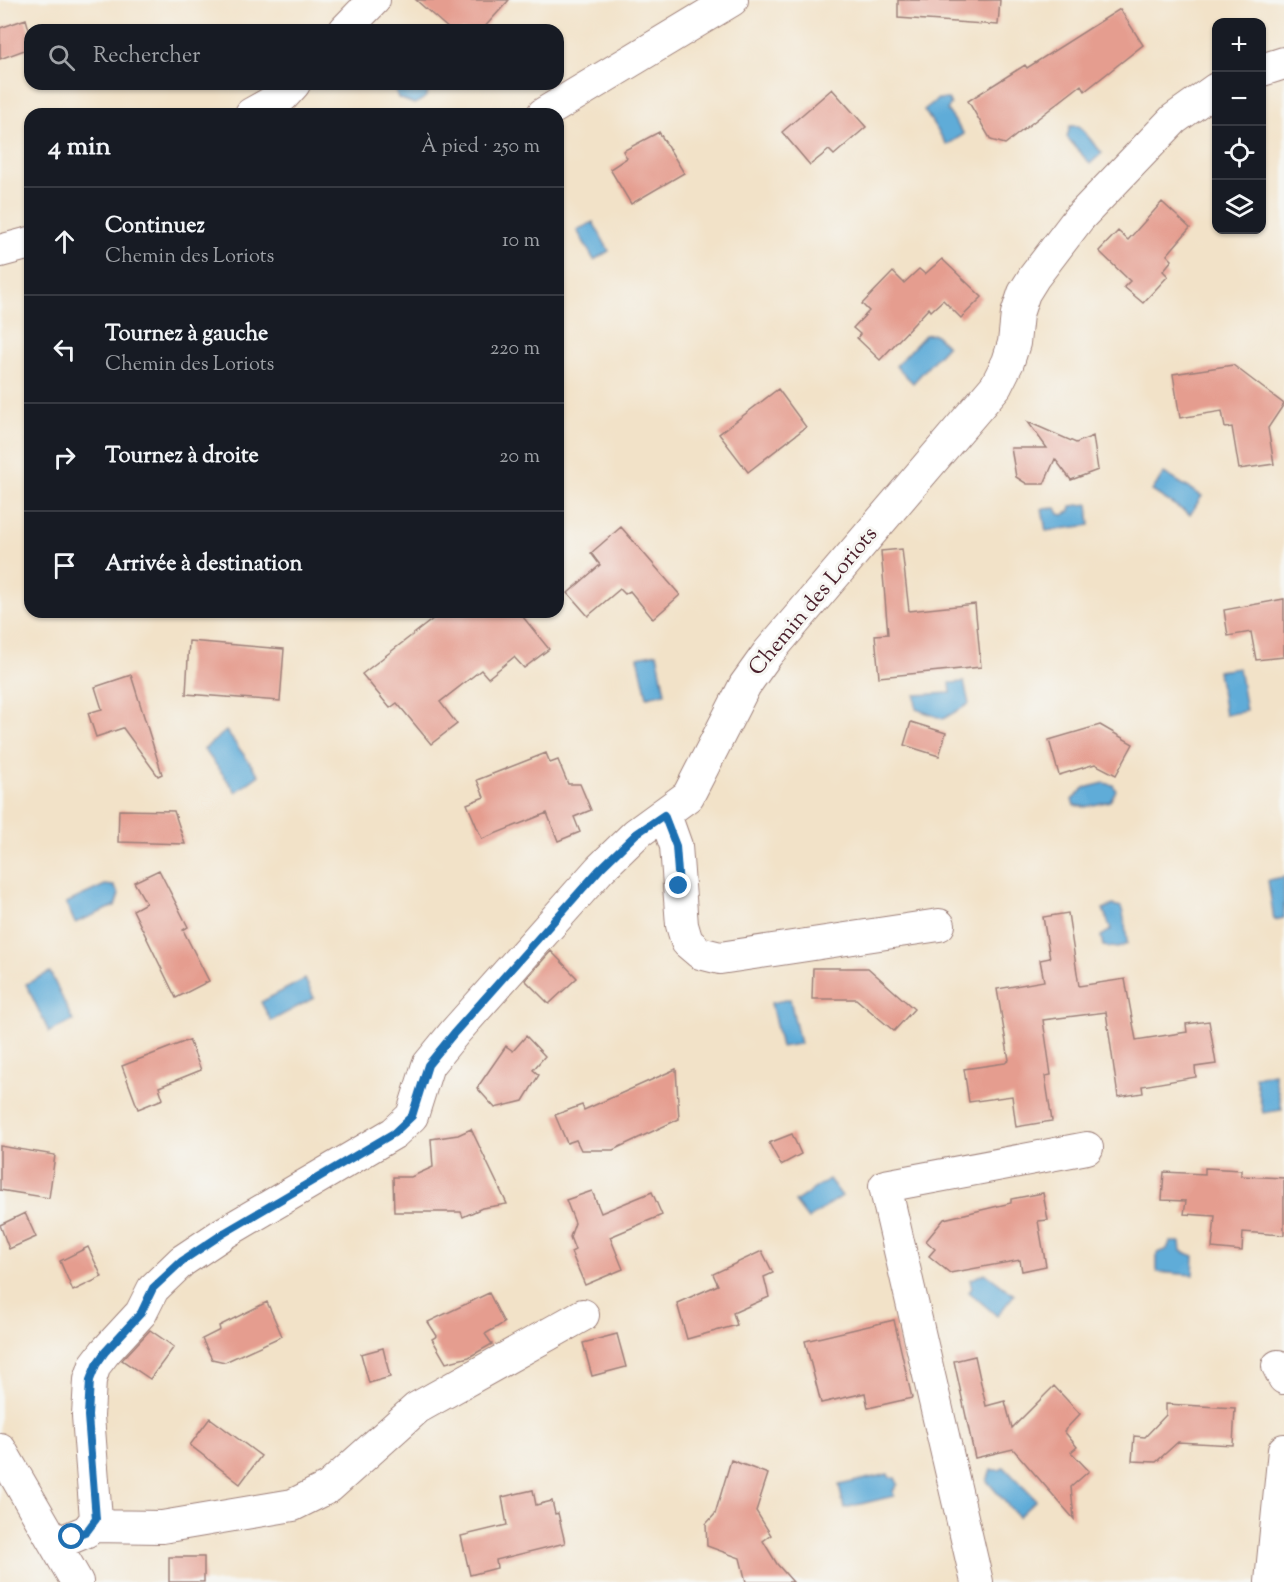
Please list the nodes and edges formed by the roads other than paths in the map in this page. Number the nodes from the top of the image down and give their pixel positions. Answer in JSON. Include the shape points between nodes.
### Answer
{"nodes":[{"id":1,"x":374,"y":0,"type":"edge"},
{"id":2,"x":732,"y":0,"type":"edge"},
{"id":3,"x":351,"y":24,"type":"edge"},
{"id":4,"x":1284,"y":63,"type":"edge"},
{"id":5,"x":1266,"y":69,"type":"edge"},
{"id":6,"x":288,"y":90,"type":"edge"},
{"id":7,"x":1212,"y":92,"type":"edge"},
{"id":8,"x":262,"y":108,"type":"edge"},
{"id":9,"x":553,"y":108,"type":"edge"},
{"id":10,"x":24,"y":245,"type":"edge"},
{"id":11,"x":0,"y":251,"type":"edge"},
{"id":12,"x":664,"y":815,"type":"junction"},
{"id":13,"x":939,"y":925,"type":"dead end"},
{"id":14,"x":1087,"y":1148,"type":"dead end"},
{"id":15,"x":583,"y":1315,"type":"dead end"},
{"id":16,"x":0,"y":1449,"type":"edge"},
{"id":17,"x":1284,"y":1450,"type":"edge"},
{"id":18,"x":92,"y":1526,"type":"junction"},
{"id":19,"x":56,"y":1544,"type":"junction"},
{"id":20,"x":77,"y":1582,"type":"edge"},
{"id":21,"x":977,"y":1582,"type":"edge"},
{"id":22,"x":1271,"y":1582,"type":"edge"}],
"edges":[{"from":1,"to":3,"type":"street"},
{"from":2,"to":9,"type":"street"},
{"from":4,"to":5,"type":"street"},
{"from":6,"to":8,"type":"street"},
{"from":7,"to":12,"type":"street","name":"Chemin des Loriots","via":[[1174,119],[1079,218],[1034,277],[1024,292],[1014,343],[996,386],[768,652],[745,685],[688,796]]},
{"from":10,"to":11,"type":"street"},
{"from":12,"to":13,"type":"street","via":[[676,846],[682,925],[687,942],[700,953],[720,958]]},
{"from":12,"to":18,"type":"street","name":"Chemin des Loriots","via":[[636,834],[600,869],[455,1032],[428,1065],[412,1116],[394,1133],[224,1233],[182,1261],[153,1288],[141,1313],[105,1352],[90,1380],[88,1416],[96,1507]]},
{"from":14,"to":21,"type":"street","via":[[885,1186]]},
{"from":15,"to":18,"type":"street","via":[[417,1408],[329,1487],[293,1505],[162,1527]]},
{"from":16,"to":19,"type":"street"},
{"from":17,"to":22,"type":"street"},
{"from":18,"to":19,"type":"street"},
{"from":19,"to":20,"type":"street"}]}
